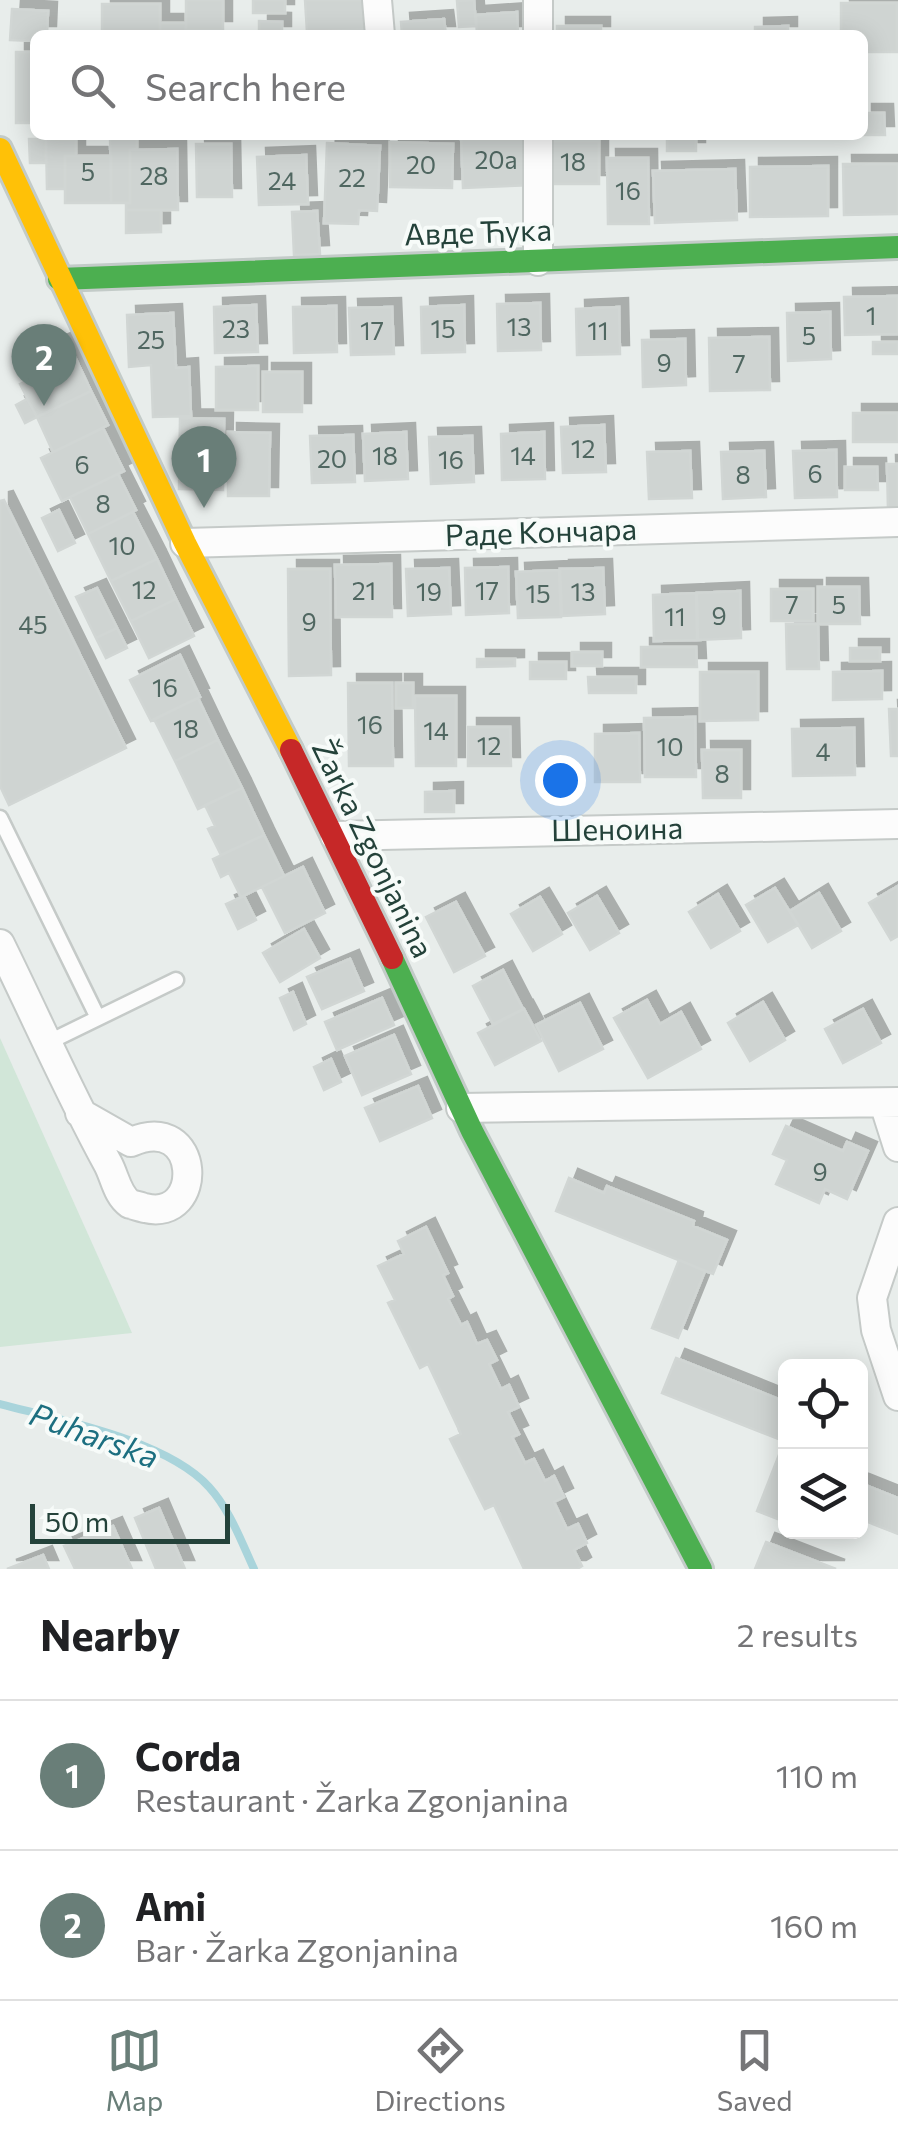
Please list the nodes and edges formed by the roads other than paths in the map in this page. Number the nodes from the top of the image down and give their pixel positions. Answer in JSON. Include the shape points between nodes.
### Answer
{"nodes":[{"id":1,"x":377,"y":0,"type":"edge"},
{"id":2,"x":538,"y":0,"type":"edge"},
{"id":3,"x":380,"y":30,"type":"edge"},
{"id":4,"x":538,"y":30,"type":"edge"},
{"id":5,"x":538,"y":140,"type":"edge"},
{"id":6,"x":0,"y":149,"type":"edge"},
{"id":7,"x":898,"y":248,"type":"edge"},
{"id":8,"x":538,"y":261,"type":"junction"},
{"id":9,"x":59,"y":279,"type":"junction"},
{"id":10,"x":898,"y":522,"type":"edge"},
{"id":11,"x":185,"y":544,"type":"junction"},
{"id":12,"x":0,"y":818,"type":"edge"},
{"id":13,"x":898,"y":824,"type":"edge"},
{"id":14,"x":336,"y":836,"type":"junction"},
{"id":15,"x":0,"y":944,"type":"edge"},
{"id":16,"x":176,"y":980,"type":"dead end"},
{"id":17,"x":98,"y":1018,"type":"junction"},
{"id":18,"x":49,"y":1042,"type":"junction"},
{"id":19,"x":891,"y":1102,"type":"edge"},
{"id":20,"x":460,"y":1108,"type":"junction"},
{"id":21,"x":80,"y":1113,"type":"dead end"},
{"id":22,"x":898,"y":1147,"type":"edge"},
{"id":23,"x":898,"y":1222,"type":"edge"},
{"id":24,"x":898,"y":1396,"type":"edge"},
{"id":25,"x":701,"y":1569,"type":"edge"}],
"edges":[{"from":1,"to":3,"type":"street"},
{"from":2,"to":4,"type":"street"},
{"from":5,"to":8,"type":"street"},
{"from":6,"to":9,"type":"street","name":"Žarka Zgonjanina"},
{"from":7,"to":8,"type":"street","name":"Авде Ћука"},
{"from":8,"to":9,"type":"street","name":"Авде Ћука"},
{"from":9,"to":11,"type":"street","name":"Žarka Zgonjanina"},
{"from":10,"to":11,"type":"street","name":"Раде Кончара"},
{"from":11,"to":14,"type":"street","name":"Žarka Zgonjanina"},
{"from":12,"to":17,"type":"lane"},
{"from":13,"to":14,"type":"street","name":"Шеноина"},
{"from":14,"to":20,"type":"street","name":"Žarka Zgonjanina"},
{"from":15,"to":18,"type":"street"},
{"from":16,"to":17,"type":"lane"},
{"from":17,"to":18,"type":"lane"},
{"from":18,"to":21,"type":"street"},
{"from":19,"to":20,"type":"street"},
{"from":19,"to":22,"type":"street"},
{"from":20,"to":25,"type":"street","name":"Žarka Zgonjanina"},
{"from":23,"to":24,"type":"street","via":[[872,1298]]}]}
